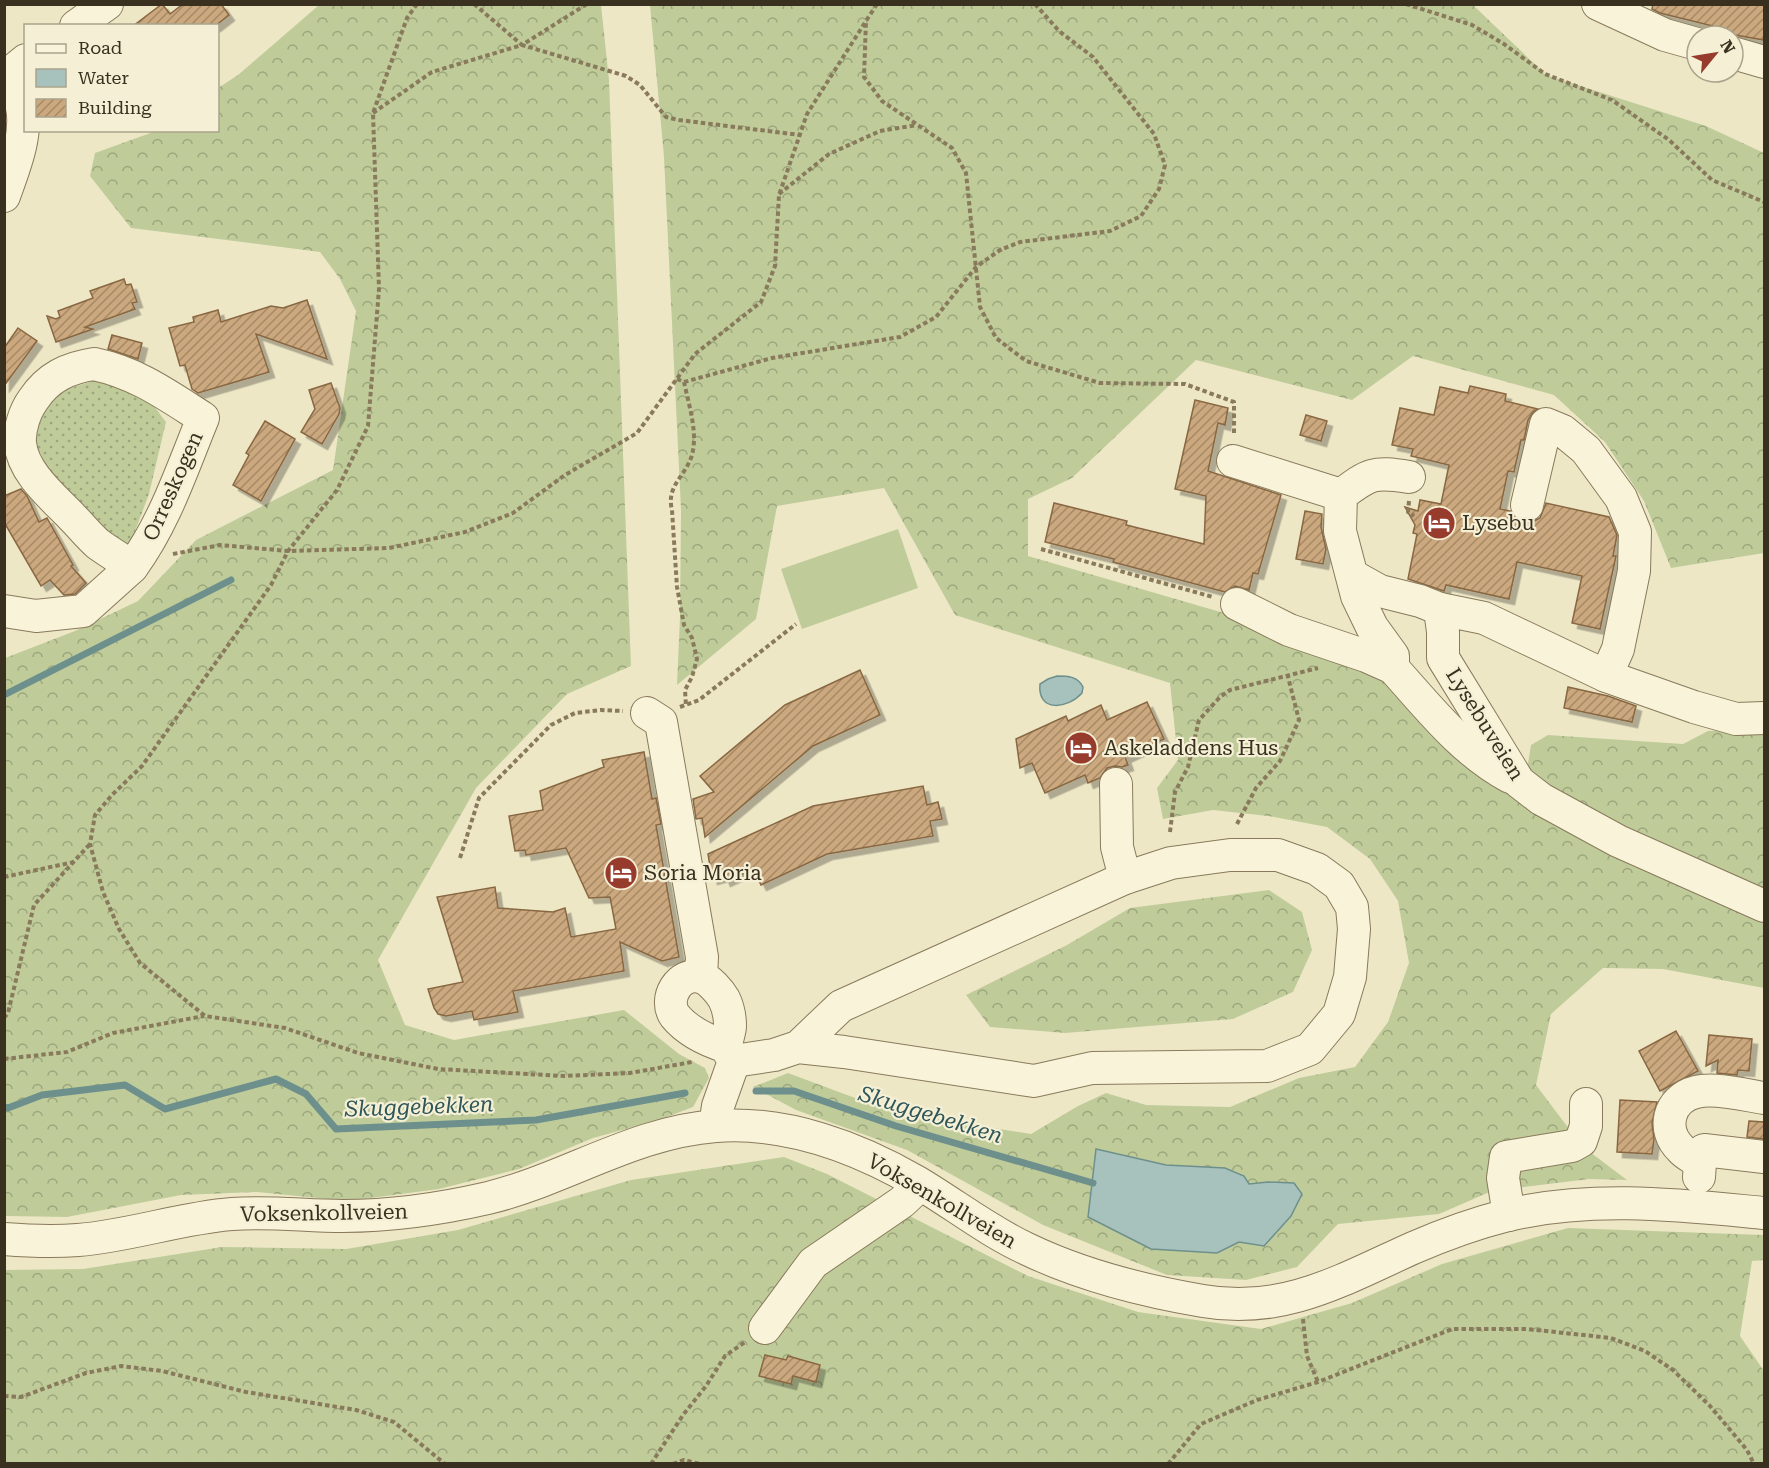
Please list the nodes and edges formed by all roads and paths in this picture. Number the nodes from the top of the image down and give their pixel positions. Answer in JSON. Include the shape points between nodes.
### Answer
{"nodes":[{"id":1,"x":107,"y":4,"type":"edge"},
{"id":2,"x":417,"y":4,"type":"edge"},
{"id":3,"x":474,"y":4,"type":"edge"},
{"id":4,"x":587,"y":4,"type":"edge"},
{"id":5,"x":877,"y":4,"type":"edge"},
{"id":6,"x":1035,"y":4,"type":"edge"},
{"id":7,"x":1406,"y":4,"type":"edge"},
{"id":8,"x":1598,"y":4,"type":"edge"},
{"id":9,"x":866,"y":21,"type":"junction"},
{"id":10,"x":79,"y":24,"type":"edge"},
{"id":11,"x":1685,"y":41,"type":"edge"},
{"id":12,"x":522,"y":45,"type":"junction"},
{"id":13,"x":1745,"y":56,"type":"edge"},
{"id":14,"x":24,"y":62,"type":"edge"},
{"id":15,"x":1764,"y":62,"type":"edge"},
{"id":16,"x":4,"y":79,"type":"edge"},
{"id":17,"x":373,"y":113,"type":"junction"},
{"id":18,"x":918,"y":125,"type":"junction"},
{"id":19,"x":800,"y":135,"type":"junction"},
{"id":20,"x":779,"y":195,"type":"junction"},
{"id":21,"x":4,"y":196,"type":"edge"},
{"id":22,"x":1764,"y":202,"type":"edge"},
{"id":23,"x":976,"y":267,"type":"junction"},
{"id":24,"x":677,"y":379,"type":"junction"},
{"id":25,"x":684,"y":382,"type":"junction"},
{"id":26,"x":1233,"y":461,"type":"joint"},
{"id":27,"x":1408,"y":477,"type":"dead end"},
{"id":28,"x":1341,"y":495,"type":"junction"},
{"id":29,"x":1527,"y":505,"type":"dead end"},
{"id":30,"x":1041,"y":549,"type":"dead end"},
{"id":31,"x":288,"y":551,"type":"junction"},
{"id":32,"x":132,"y":567,"type":"junction"},
{"id":33,"x":1353,"y":576,"type":"junction"},
{"id":34,"x":1237,"y":604,"type":"joint"},
{"id":35,"x":1440,"y":609,"type":"junction"},
{"id":36,"x":4,"y":611,"type":"edge"},
{"id":37,"x":796,"y":624,"type":"dead end"},
{"id":38,"x":1321,"y":668,"type":"dead end"},
{"id":39,"x":1393,"y":668,"type":"junction"},
{"id":40,"x":1288,"y":676,"type":"junction"},
{"id":41,"x":1606,"y":676,"type":"junction"},
{"id":42,"x":686,"y":706,"type":"junction"},
{"id":43,"x":647,"y":713,"type":"junction"},
{"id":44,"x":1764,"y":718,"type":"edge"},
{"id":45,"x":1519,"y":782,"type":"junction"},
{"id":46,"x":1116,"y":784,"type":"dead end"},
{"id":47,"x":1237,"y":824,"type":"dead end"},
{"id":48,"x":1170,"y":832,"type":"dead end"},
{"id":49,"x":90,"y":844,"type":"junction"},
{"id":50,"x":460,"y":858,"type":"dead end"},
{"id":51,"x":74,"y":861,"type":"junction"},
{"id":52,"x":4,"y":877,"type":"edge"},
{"id":53,"x":1125,"y":878,"type":"junction"},
{"id":54,"x":1764,"y":906,"type":"edge"},
{"id":55,"x":701,"y":977,"type":"junction"},
{"id":56,"x":205,"y":1016,"type":"junction"},
{"id":57,"x":4,"y":1018,"type":"edge"},
{"id":58,"x":798,"y":1047,"type":"junction"},
{"id":59,"x":730,"y":1054,"type":"junction"},
{"id":60,"x":4,"y":1059,"type":"edge"},
{"id":61,"x":1764,"y":1098,"type":"edge"},
{"id":62,"x":1586,"y":1104,"type":"dead end"},
{"id":63,"x":715,"y":1126,"type":"junction"},
{"id":64,"x":1764,"y":1157,"type":"edge"},
{"id":65,"x":1700,"y":1163,"type":"junction"},
{"id":66,"x":920,"y":1185,"type":"junction"},
{"id":67,"x":1697,"y":1207,"type":"junction"},
{"id":68,"x":1764,"y":1213,"type":"edge"},
{"id":69,"x":1509,"y":1215,"type":"junction"},
{"id":70,"x":4,"y":1239,"type":"edge"},
{"id":71,"x":1300,"y":1297,"type":"junction"},
{"id":72,"x":765,"y":1328,"type":"joint"},
{"id":73,"x":1318,"y":1382,"type":"junction"},
{"id":74,"x":4,"y":1396,"type":"edge"},
{"id":75,"x":445,"y":1464,"type":"edge"},
{"id":76,"x":651,"y":1464,"type":"edge"},
{"id":77,"x":673,"y":1464,"type":"edge"},
{"id":78,"x":700,"y":1464,"type":"edge"},
{"id":79,"x":1168,"y":1464,"type":"edge"},
{"id":80,"x":1754,"y":1464,"type":"edge"}],
"edges":[{"from":1,"to":10,"type":"street"},
{"from":2,"to":17,"type":"path","via":[[407,18]]},
{"from":3,"to":12,"type":"path"},
{"from":4,"to":12,"type":"path"},
{"from":5,"to":9,"type":"path"},
{"from":6,"to":23,"type":"path","via":[[1059,32],[1093,57],[1154,134],[1165,165],[1159,189],[1141,216],[1110,231],[1020,242],[999,250]]},
{"from":7,"to":22,"type":"path","via":[[1472,25],[1545,74],[1612,100],[1669,140],[1712,180]]},
{"from":8,"to":11,"type":"street"},
{"from":9,"to":18,"type":"path","via":[[864,77],[882,101]]},
{"from":9,"to":19,"type":"path","via":[[807,114]]},
{"from":12,"to":17,"type":"path","via":[[432,72]]},
{"from":12,"to":19,"type":"path","via":[[626,76],[640,85],[666,117]]},
{"from":13,"to":15,"type":"street"},
{"from":14,"to":16,"type":"street"},
{"from":16,"to":21,"type":"street","via":[[21,102],[23,122],[18,155]]},
{"from":17,"to":31,"type":"path","via":[[379,289],[368,426],[337,490]]},
{"from":18,"to":20,"type":"path","via":[[880,131],[829,153]]},
{"from":18,"to":23,"type":"path","via":[[952,148],[966,173]]},
{"from":19,"to":20,"type":"path"},
{"from":20,"to":24,"type":"path","via":[[775,266],[761,302],[695,354]]},
{"from":23,"to":25,"type":"path","via":[[936,317],[900,337],[772,358]]},
{"from":23,"to":26,"type":"path","via":[[980,307],[996,338],[1026,361],[1100,383],[1185,384],[1234,402]]},
{"from":24,"to":25,"type":"path"},
{"from":24,"to":31,"type":"path","via":[[637,433],[565,475],[513,513],[465,532],[389,548]]},
{"from":25,"to":42,"type":"path","via":[[694,430],[691,458],[670,501],[677,587],[684,625],[697,659],[685,690]]},
{"from":26,"to":28,"type":"street"},
{"from":27,"to":28,"type":"street","via":[[1383,472],[1362,479]]},
{"from":28,"to":33,"type":"street","via":[[1340,531]]},
{"from":29,"to":41,"type":"street","via":[[1546,424],[1563,431],[1586,450],[1621,498],[1635,532],[1634,571],[1618,649]]},
{"from":30,"to":34,"type":"path"},
{"from":31,"to":32,"type":"path","via":[[220,545],[169,554]]},
{"from":31,"to":49,"type":"path","via":[[271,585],[142,766],[95,815]]},
{"from":32,"to":32,"type":"street","name":"Orreskogen","via":[[165,511],[203,418],[117,368],[94,364],[73,367],[40,388],[30,404],[20,443],[26,464],[97,543]]},
{"from":32,"to":36,"type":"street","name":"Orreskogen","via":[[83,611],[36,616]]},
{"from":33,"to":35,"type":"street","via":[[1380,591]]},
{"from":33,"to":39,"type":"street","via":[[1357,596],[1372,627],[1393,656]]},
{"from":34,"to":39,"type":"street","via":[[1289,630]]},
{"from":35,"to":41,"type":"street","via":[[1484,618]]},
{"from":35,"to":45,"type":"street","name":"Lysebuveien","via":[[1443,658]]},
{"from":37,"to":42,"type":"path"},
{"from":38,"to":40,"type":"path"},
{"from":39,"to":45,"type":"street","via":[[1455,737],[1490,766]]},
{"from":40,"to":47,"type":"path","via":[[1299,720],[1280,761],[1256,788]]},
{"from":40,"to":48,"type":"path","via":[[1230,690],[1199,720],[1188,767],[1175,792]]},
{"from":41,"to":44,"type":"street","via":[[1736,719]]},
{"from":42,"to":43,"type":"path"},
{"from":43,"to":50,"type":"path","via":[[576,713],[551,725],[479,798]]},
{"from":43,"to":55,"type":"street","via":[[661,722],[702,957]]},
{"from":45,"to":54,"type":"street","name":"Lysebuveien","via":[[1541,799],[1618,841]]},
{"from":46,"to":53,"type":"street","via":[[1117,847]]},
{"from":49,"to":51,"type":"path"},
{"from":49,"to":56,"type":"path","via":[[103,892],[140,963]]},
{"from":51,"to":52,"type":"path"},
{"from":51,"to":57,"type":"path","via":[[34,905]]},
{"from":53,"to":58,"type":"street","via":[[841,1006]]},
{"from":53,"to":58,"type":"street","via":[[1171,863],[1230,855],[1278,855],[1317,869],[1340,885],[1352,907],[1350,977],[1339,1014],[1310,1049],[1267,1066],[1092,1068],[1034,1081]]},
{"from":55,"to":59,"type":"street","via":[[712,984],[728,1008]]},
{"from":55,"to":59,"type":"street","via":[[682,981],[671,995],[670,1006],[689,1029]]},
{"from":56,"to":59,"type":"path","via":[[285,1028],[358,1053],[438,1070],[564,1076],[630,1073]]},
{"from":56,"to":60,"type":"path","via":[[113,1033],[67,1052]]},
{"from":58,"to":59,"type":"street","via":[[774,1055]]},
{"from":59,"to":63,"type":"street"},
{"from":61,"to":65,"type":"street","via":[[1696,1091],[1673,1107],[1668,1125],[1673,1138]]},
{"from":62,"to":69,"type":"street","via":[[1581,1141],[1572,1146],[1506,1157],[1503,1178]]},
{"from":63,"to":66,"type":"street","name":"Voksenkollveien","via":[[778,1130],[827,1142],[877,1161]]},
{"from":63,"to":70,"type":"street","name":"Voksenkollveien","via":[[612,1151],[502,1194],[441,1208],[387,1215],[239,1214],[79,1240]]},
{"from":64,"to":65,"type":"street","via":[[1708,1149]]},
{"from":65,"to":67,"type":"street"},
{"from":66,"to":71,"type":"street","name":"Voksenkollveien","via":[[1029,1250],[1106,1278],[1229,1305],[1268,1304]]},
{"from":66,"to":72,"type":"street","via":[[902,1202],[813,1263]]},
{"from":67,"to":68,"type":"street","name":"Voksenkollveien"},
{"from":67,"to":69,"type":"street","name":"Voksenkollveien","via":[[1589,1204]]},
{"from":69,"to":71,"type":"street","name":"Voksenkollveien","via":[[1441,1237]]},
{"from":71,"to":73,"type":"path","via":[[1307,1356]]},
{"from":72,"to":76,"type":"path","via":[[725,1356]]},
{"from":73,"to":79,"type":"path","via":[[1257,1400],[1201,1424]]},
{"from":73,"to":80,"type":"path","via":[[1452,1329],[1527,1329],[1611,1338],[1645,1351],[1673,1370],[1710,1406]]},
{"from":74,"to":75,"type":"path","via":[[21,1397],[121,1366],[162,1371],[246,1392],[356,1410],[394,1422]]},
{"from":77,"to":78,"type":"path","via":[[684,1460]]}]}
